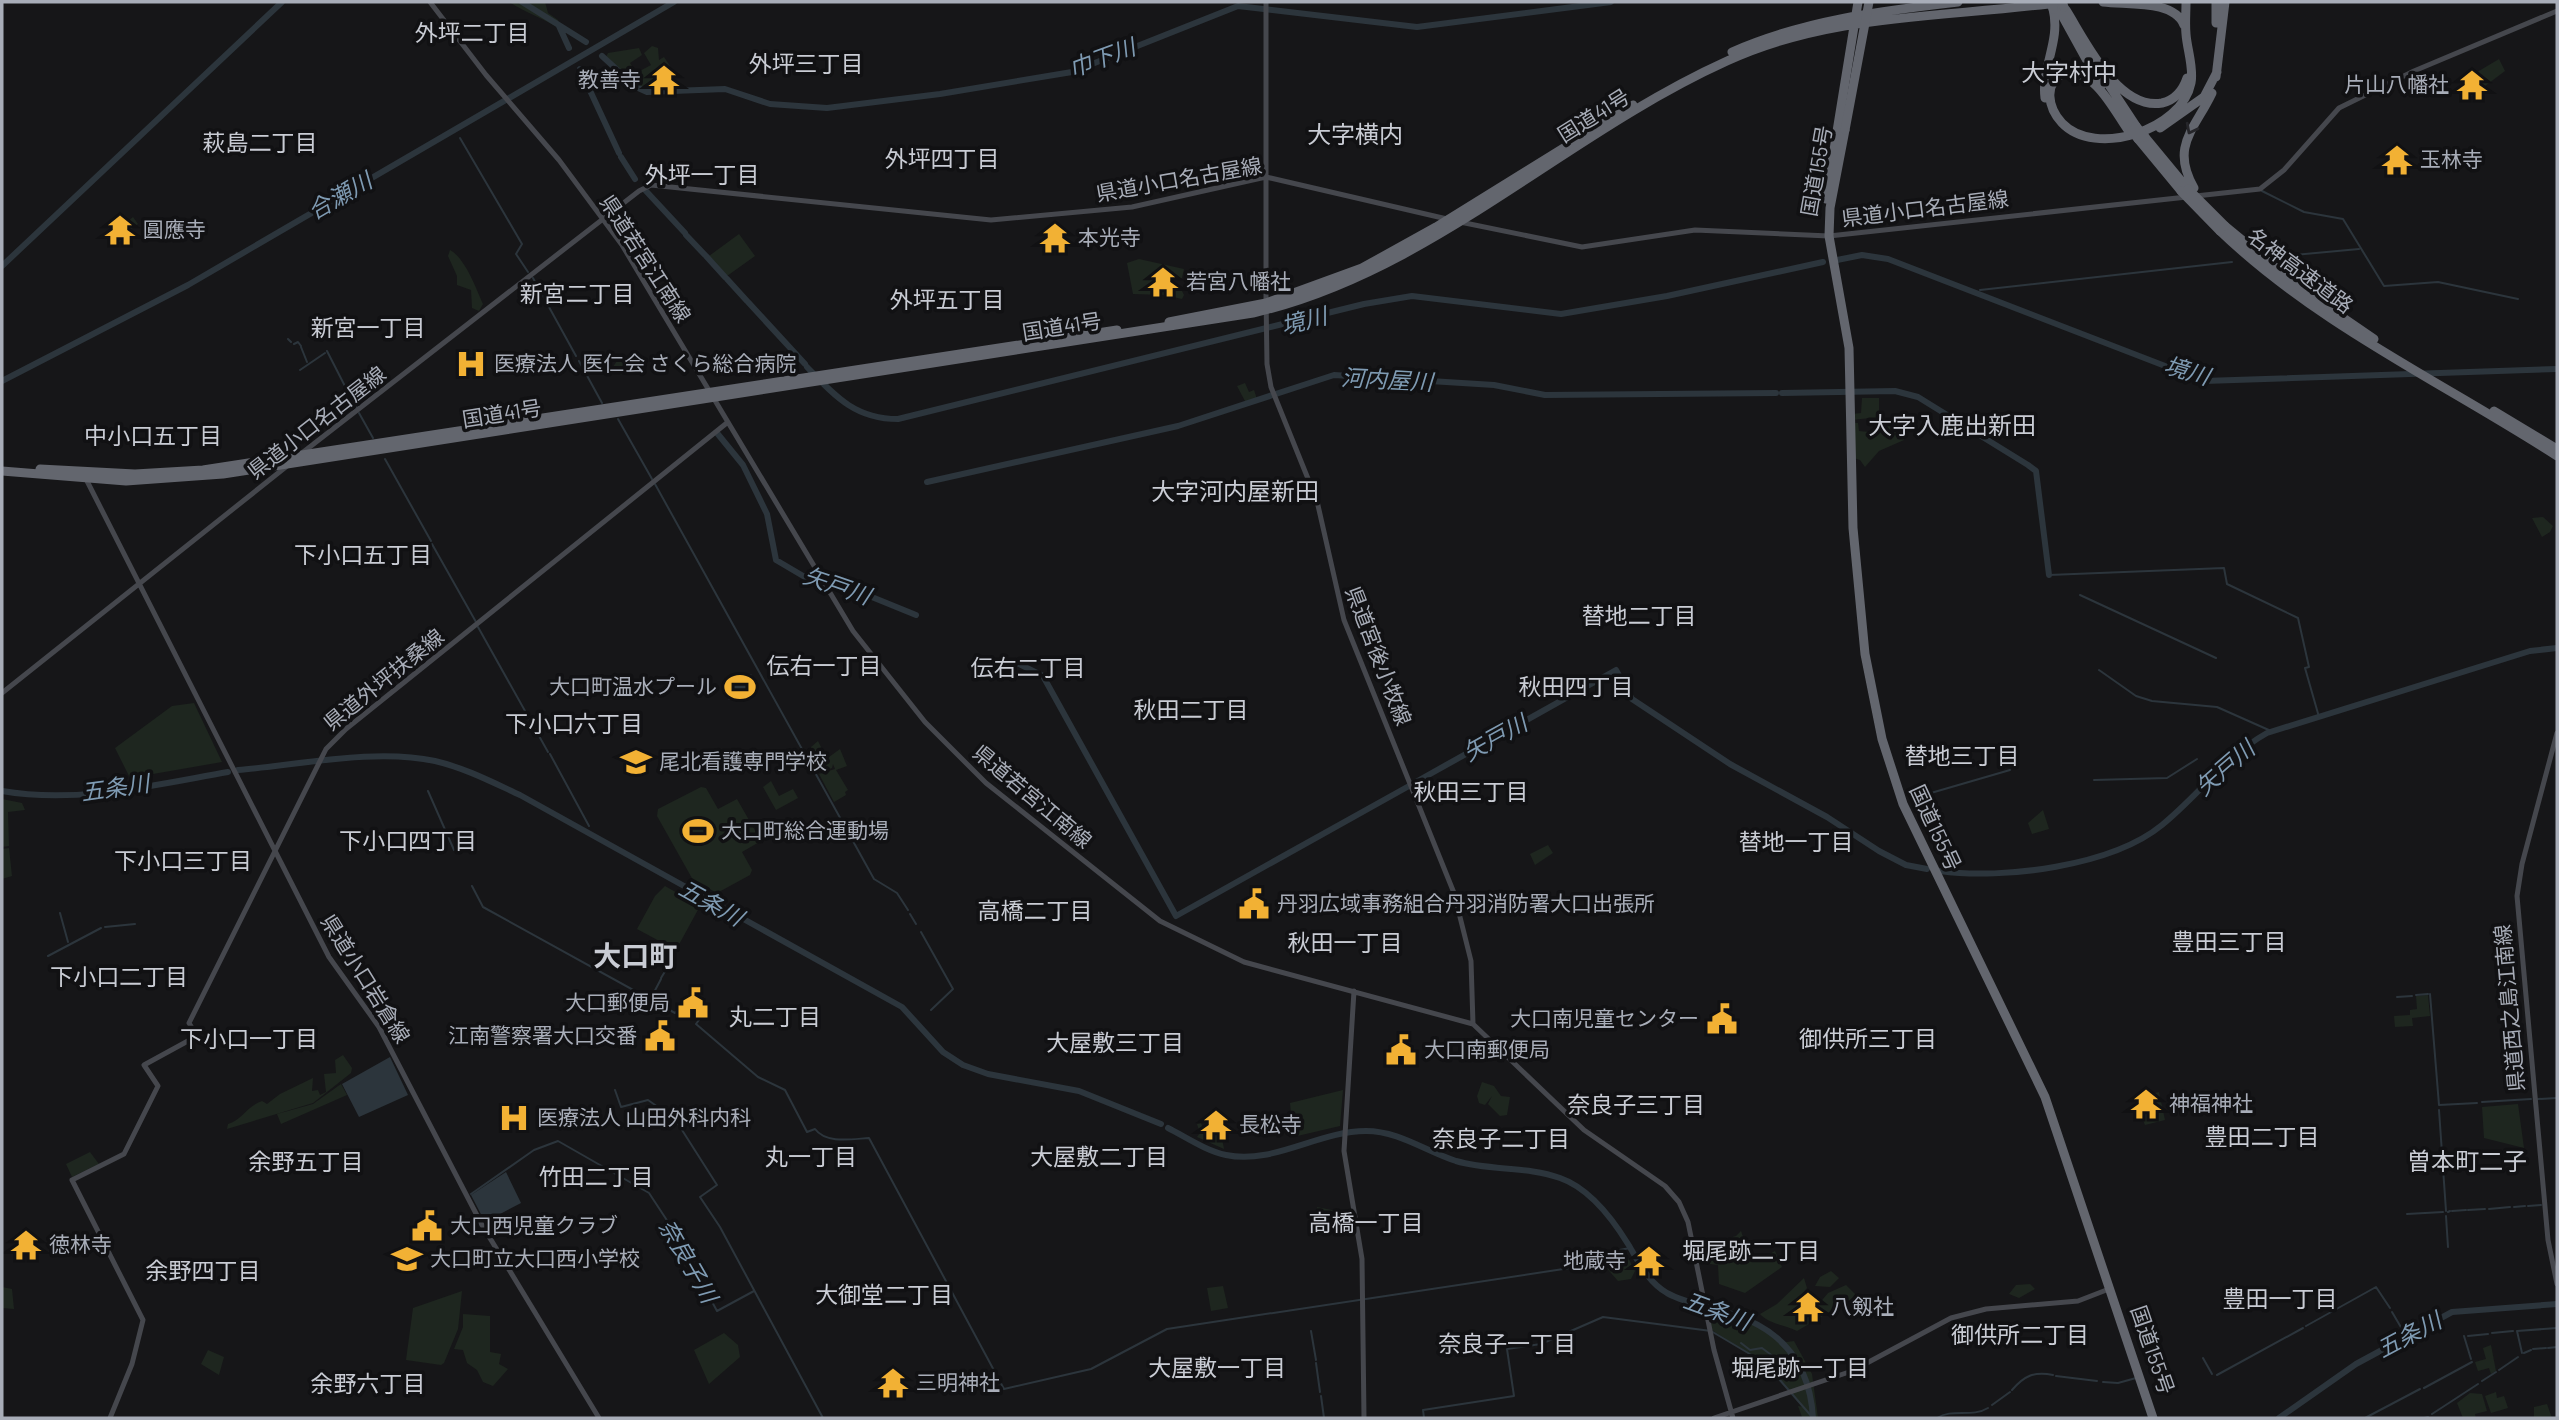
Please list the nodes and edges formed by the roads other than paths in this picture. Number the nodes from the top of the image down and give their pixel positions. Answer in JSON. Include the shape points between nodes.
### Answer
{"nodes":[{"id":1,"x":430,"y":2,"type":"edge"},
{"id":2,"x":1858,"y":2,"type":"edge"},
{"id":3,"x":1869,"y":2,"type":"edge"},
{"id":4,"x":1958,"y":2,"type":"edge"},
{"id":5,"x":2028,"y":2,"type":"edge"},
{"id":6,"x":2104,"y":2,"type":"edge"},
{"id":7,"x":2186,"y":2,"type":"edge"},
{"id":8,"x":2216,"y":2,"type":"edge"},
{"id":9,"x":2225,"y":2,"type":"edge"},
{"id":10,"x":2231,"y":2,"type":"edge"},
{"id":11,"x":2059,"y":5,"type":"edge"},
{"id":12,"x":1266,"y":6,"type":"edge"},
{"id":13,"x":2557,"y":11,"type":"edge"},
{"id":14,"x":1870,"y":17,"type":"junction"},
{"id":15,"x":1856,"y":19,"type":"junction"},
{"id":16,"x":2185,"y":30,"type":"junction"},
{"id":17,"x":2221,"y":33,"type":"junction"},
{"id":18,"x":2188,"y":55,"type":"junction"},
{"id":19,"x":2217,"y":72,"type":"junction"},
{"id":20,"x":1844,"y":130,"type":"junction"},
{"id":21,"x":2136,"y":134,"type":"junction"},
{"id":22,"x":1842,"y":150,"type":"junction"},
{"id":23,"x":1266,"y":177,"type":"junction"},
{"id":24,"x":2187,"y":189,"type":"junction"},
{"id":25,"x":1826,"y":199,"type":"junction"},
{"id":26,"x":603,"y":219,"type":"junction"},
{"id":27,"x":1453,"y":221,"type":"junction"},
{"id":28,"x":2223,"y":228,"type":"junction"},
{"id":29,"x":1827,"y":236,"type":"junction"},
{"id":30,"x":1266,"y":306,"type":"junction"},
{"id":31,"x":2445,"y":385,"type":"junction"},
{"id":32,"x":712,"y":395,"type":"junction"},
{"id":33,"x":728,"y":422,"type":"junction"},
{"id":34,"x":2557,"y":449,"type":"edge"},
{"id":35,"x":299,"y":456,"type":"junction"},
{"id":36,"x":2557,"y":456,"type":"edge"},
{"id":37,"x":289,"y":464,"type":"junction"},
{"id":38,"x":2,"y":465,"type":"edge"},
{"id":39,"x":2,"y":471,"type":"edge"},
{"id":40,"x":85,"y":476,"type":"junction"},
{"id":41,"x":139,"y":584,"type":"junction"},
{"id":42,"x":2,"y":693,"type":"edge"},
{"id":43,"x":2557,"y":733,"type":"edge"},
{"id":44,"x":274,"y":850,"type":"junction"},
{"id":45,"x":1354,"y":991,"type":"junction"},
{"id":46,"x":1473,"y":1024,"type":"junction"},
{"id":47,"x":2557,"y":1284,"type":"edge"},
{"id":48,"x":2112,"y":1288,"type":"junction"},
{"id":49,"x":1733,"y":1415,"type":"edge"},
{"id":50,"x":110,"y":1418,"type":"edge"},
{"id":51,"x":599,"y":1418,"type":"edge"},
{"id":52,"x":1364,"y":1418,"type":"edge"},
{"id":53,"x":1714,"y":1418,"type":"edge"},
{"id":54,"x":2155,"y":1418,"type":"edge"}],
"edges":[{"from":1,"to":26,"type":"main road","name":"県道若宮江南線"},
{"from":2,"to":15,"type":"highway"},
{"from":3,"to":14,"type":"highway"},
{"from":3,"to":20,"type":"highway","name":"国道155号","bridge":true},
{"from":4,"to":14,"type":"highway","name":"国道41号"},
{"from":5,"to":14,"type":"highway"},
{"from":6,"to":16,"type":"highway","via":[[2168,5],[2180,14]]},
{"from":7,"to":16,"type":"highway"},
{"from":8,"to":17,"type":"highway"},
{"from":9,"to":17,"type":"highway"},
{"from":10,"to":17,"type":"highway"},
{"from":11,"to":14,"type":"highway","name":"国道41号"},
{"from":11,"to":18,"type":"highway","via":[[2108,75],[2124,92],[2143,102],[2162,103],[2178,94],[2186,79]]},
{"from":11,"to":19,"type":"highway","via":[[2044,81],[2045,100],[2056,122],[2080,139],[2115,142],[2154,131],[2198,102]]},
{"from":11,"to":21,"type":"highway"},
{"from":11,"to":21,"type":"highway","name":"名神高速道路","via":[[2079,50]]},
{"from":12,"to":23,"type":"main road","name":"県道宮後小牧線"},
{"from":13,"to":29,"type":"main road","name":"県道小口名古屋線","via":[[2345,105],[2260,189]]},
{"from":14,"to":15,"type":"highway","name":"国道41号"},
{"from":14,"to":22,"type":"highway"},
{"from":15,"to":25,"type":"highway"},
{"from":15,"to":27,"type":"highway","name":"国道41号","via":[[1804,25],[1711,61]]},
{"from":16,"to":18,"type":"highway"},
{"from":17,"to":19,"type":"highway"},
{"from":18,"to":21,"type":"highway","via":[[2192,79],[2182,101],[2152,127],[2119,138],[2094,139],[2067,127],[2050,100],[2054,79],[2071,72],[2087,78]]},
{"from":19,"to":24,"type":"highway","one_way":true,"via":[[2210,98],[2184,147]]},
{"from":20,"to":22,"type":"highway","name":"国道155号"},
{"from":20,"to":25,"type":"highway","name":"国道155号"},
{"from":21,"to":24,"type":"highway","name":"名神高速道路"},
{"from":21,"to":24,"type":"highway","name":"名神高速道路","via":[[2151,156]]},
{"from":22,"to":29,"type":"highway","name":"国道155号"},
{"from":23,"to":26,"type":"main road","name":"県道小口名古屋線","via":[[1132,207],[995,220],[659,184],[643,188]]},
{"from":23,"to":27,"type":"main road","name":"県道小口名古屋線"},
{"from":23,"to":30,"type":"main road","name":"県道宮後小牧線"},
{"from":24,"to":28,"type":"highway","name":"名神高速道路","bridge":true},
{"from":24,"to":28,"type":"highway","name":"名神高速道路","bridge":true},
{"from":25,"to":29,"type":"highway","name":"国道155号"},
{"from":26,"to":32,"type":"main road","name":"県道若宮江南線"},
{"from":26,"to":35,"type":"main road","name":"県道小口名古屋線"},
{"from":27,"to":29,"type":"main road","name":"県道小口名古屋線","via":[[1573,247],[1685,230]]},
{"from":27,"to":30,"type":"highway","name":"国道41号","via":[[1364,275]]},
{"from":28,"to":31,"type":"highway","name":"名神高速道路","via":[[2302,293]]},
{"from":29,"to":48,"type":"highway","name":"国道155号","via":[[1849,390],[1853,527],[1865,651],[1891,771],[2045,1097]]},
{"from":30,"to":32,"type":"highway","name":"国道41号","via":[[1213,321]]},
{"from":30,"to":46,"type":"main road","name":"県道宮後小牧線","via":[[1271,387],[1317,500],[1343,616],[1465,929],[1474,976]]},
{"from":31,"to":34,"type":"highway","name":"名神高速道路"},
{"from":31,"to":36,"type":"highway","name":"名神高速道路"},
{"from":32,"to":33,"type":"main road","name":"県道若宮江南線"},
{"from":32,"to":35,"type":"highway","name":"国道41号"},
{"from":32,"to":37,"type":"highway","name":"国道41号"},
{"from":33,"to":44,"type":"main road","name":"県道外坪扶桑線","via":[[331,743]]},
{"from":33,"to":45,"type":"main road","name":"県道若宮江南線","via":[[853,631],[887,677],[986,783],[1133,902],[1175,930],[1234,958]]},
{"from":35,"to":37,"type":"main road","name":"県道小口名古屋線"},
{"from":35,"to":40,"type":"highway","name":"国道41号","via":[[181,472]]},
{"from":37,"to":40,"type":"highway","name":"国道41号","via":[[170,480]]},
{"from":37,"to":41,"type":"main road","name":"県道小口名古屋線"},
{"from":38,"to":40,"type":"highway","name":"国道41号"},
{"from":39,"to":40,"type":"highway","name":"国道41号"},
{"from":40,"to":41,"type":"main road","name":"県道小口岩倉線"},
{"from":41,"to":42,"type":"main road","name":"県道小口名古屋線"},
{"from":41,"to":44,"type":"main road","name":"県道小口岩倉線"},
{"from":43,"to":47,"type":"main road","name":"県道西之島江南線","via":[[2517,897],[2545,1219]]},
{"from":44,"to":50,"type":"main road","name":"県道外坪扶桑線","via":[[189,1023],[197,1036],[144,1065],[158,1086],[124,1154],[72,1181],[143,1320],[132,1364]]},
{"from":44,"to":51,"type":"main road","name":"県道小口岩倉線","via":[[334,965],[384,1037],[482,1225]]},
{"from":45,"to":46,"type":"main road","name":"県道若宮江南線"},
{"from":45,"to":52,"type":"main road","via":[[1344,1138],[1362,1259]]},
{"from":46,"to":49,"type":"main road","name":"県道若宮江南線","via":[[1582,1128],[1672,1193],[1690,1229]]},
{"from":48,"to":49,"type":"main road","via":[[2078,1301],[1986,1309],[1951,1318],[1866,1365]]},
{"from":48,"to":54,"type":"highway","name":"国道155号"},
{"from":49,"to":53,"type":"main road"}]}
